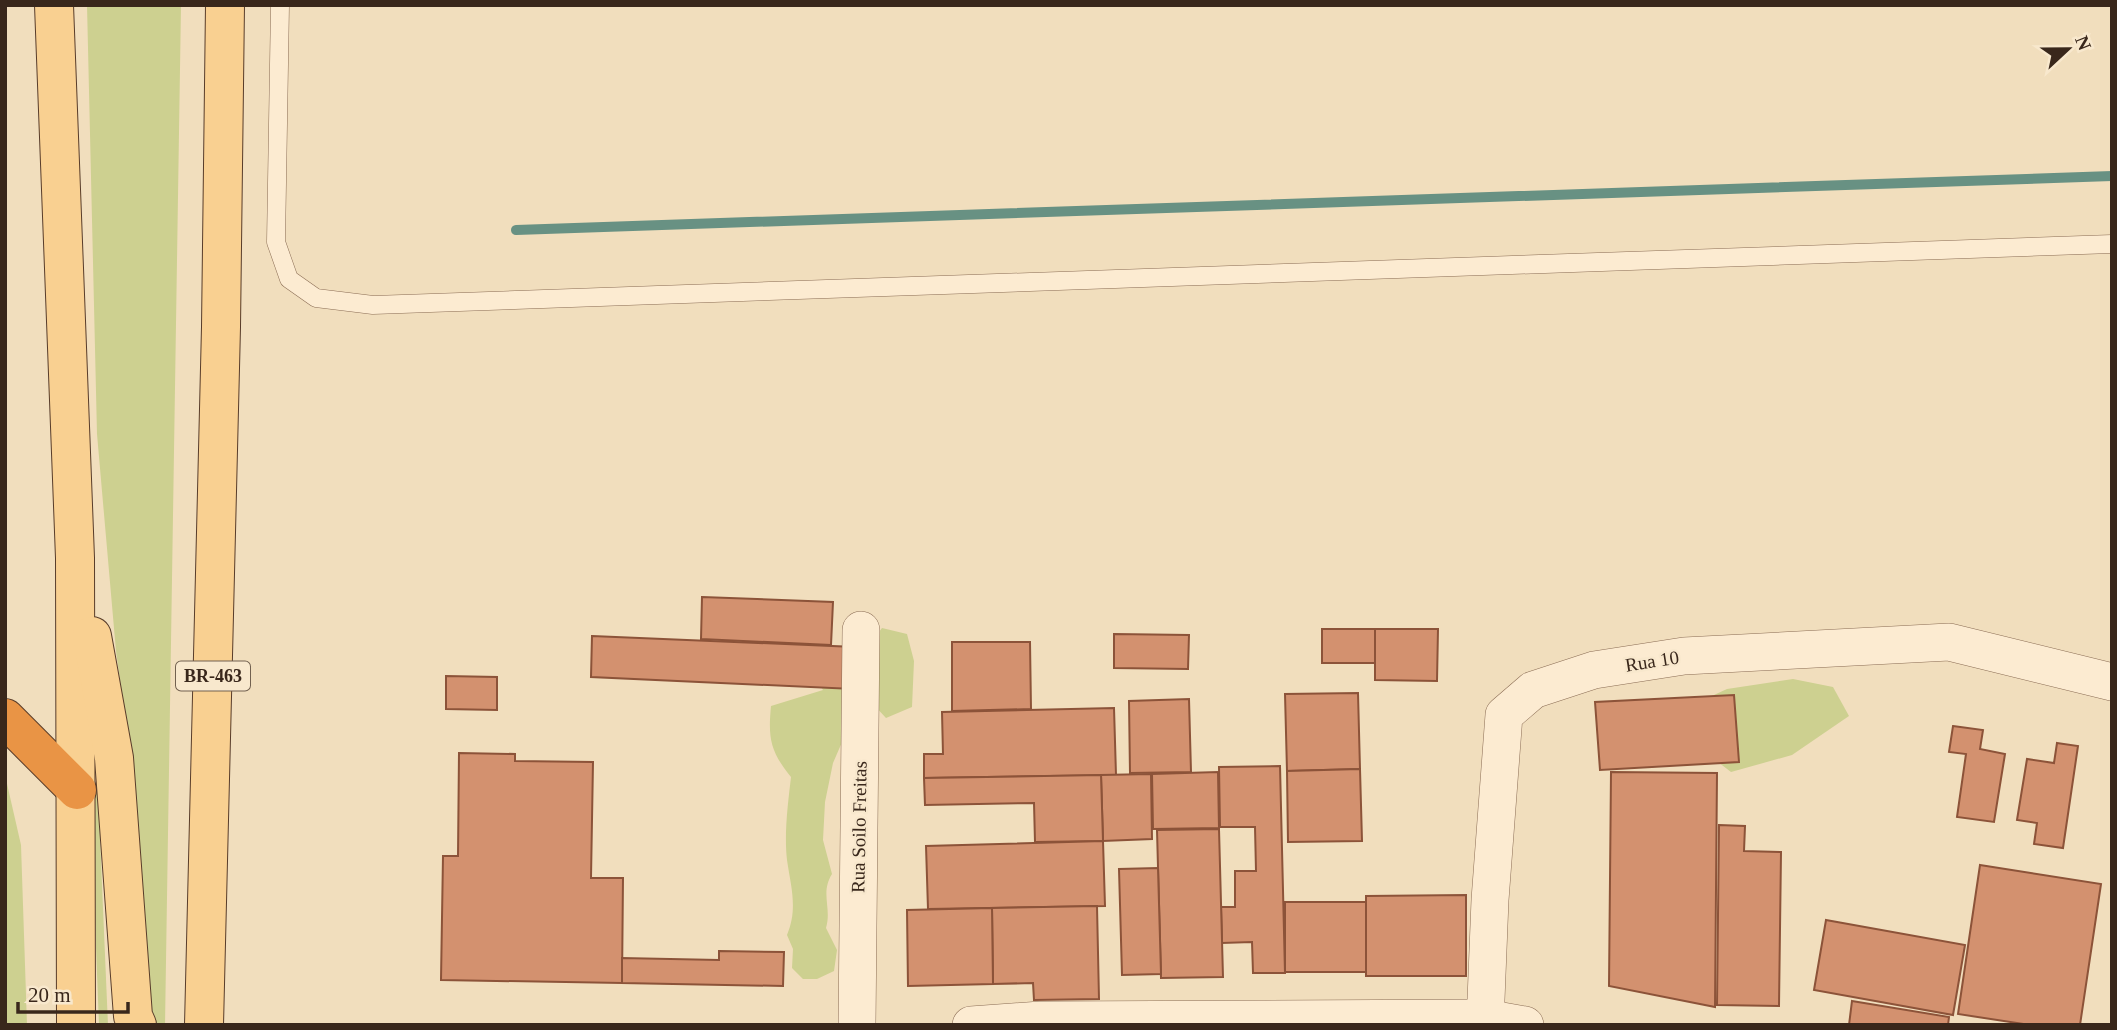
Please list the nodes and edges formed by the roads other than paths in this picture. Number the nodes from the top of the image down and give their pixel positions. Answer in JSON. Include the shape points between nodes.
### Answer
{"nodes":[{"id":1,"x":54,"y":5,"type":"edge"},
{"id":2,"x":225,"y":5,"type":"edge"},
{"id":3,"x":280,"y":5,"type":"edge"},
{"id":4,"x":2112,"y":244,"type":"edge"},
{"id":5,"x":75,"y":558,"type":"junction"},
{"id":6,"x":861,"y":630,"type":"dead end"},
{"id":7,"x":2112,"y":682,"type":"edge"},
{"id":8,"x":5,"y":718,"type":"edge"},
{"id":9,"x":77,"y":790,"type":"junction"},
{"id":10,"x":1485,"y":1021,"type":"edge"},
{"id":11,"x":76,"y":1025,"type":"edge"},
{"id":12,"x":137,"y":1025,"type":"edge"},
{"id":13,"x":204,"y":1025,"type":"edge"},
{"id":14,"x":857,"y":1025,"type":"edge"},
{"id":15,"x":971,"y":1025,"type":"edge"},
{"id":16,"x":1525,"y":1025,"type":"edge"}],
"edges":[{"from":1,"to":5,"type":"main road"},
{"from":2,"to":13,"type":"main road","number":"BR-463"},
{"from":3,"to":4,"type":"lane","via":[[276,242],[289,279],[316,298],[373,305]]},
{"from":5,"to":9,"type":"main road"},
{"from":5,"to":12,"type":"main road","via":[[114,758]]},
{"from":6,"to":14,"type":"street","name":"Rua Soilo Freitas"},
{"from":7,"to":10,"type":"street","name":"Rua 10","via":[[1949,642],[1684,656],[1594,670],[1533,690],[1503,715]]},
{"from":8,"to":9,"type":"highway"},
{"from":9,"to":11,"type":"main road"},
{"from":10,"to":15,"type":"street","via":[[1041,1020]]},
{"from":10,"to":16,"type":"street"}]}
